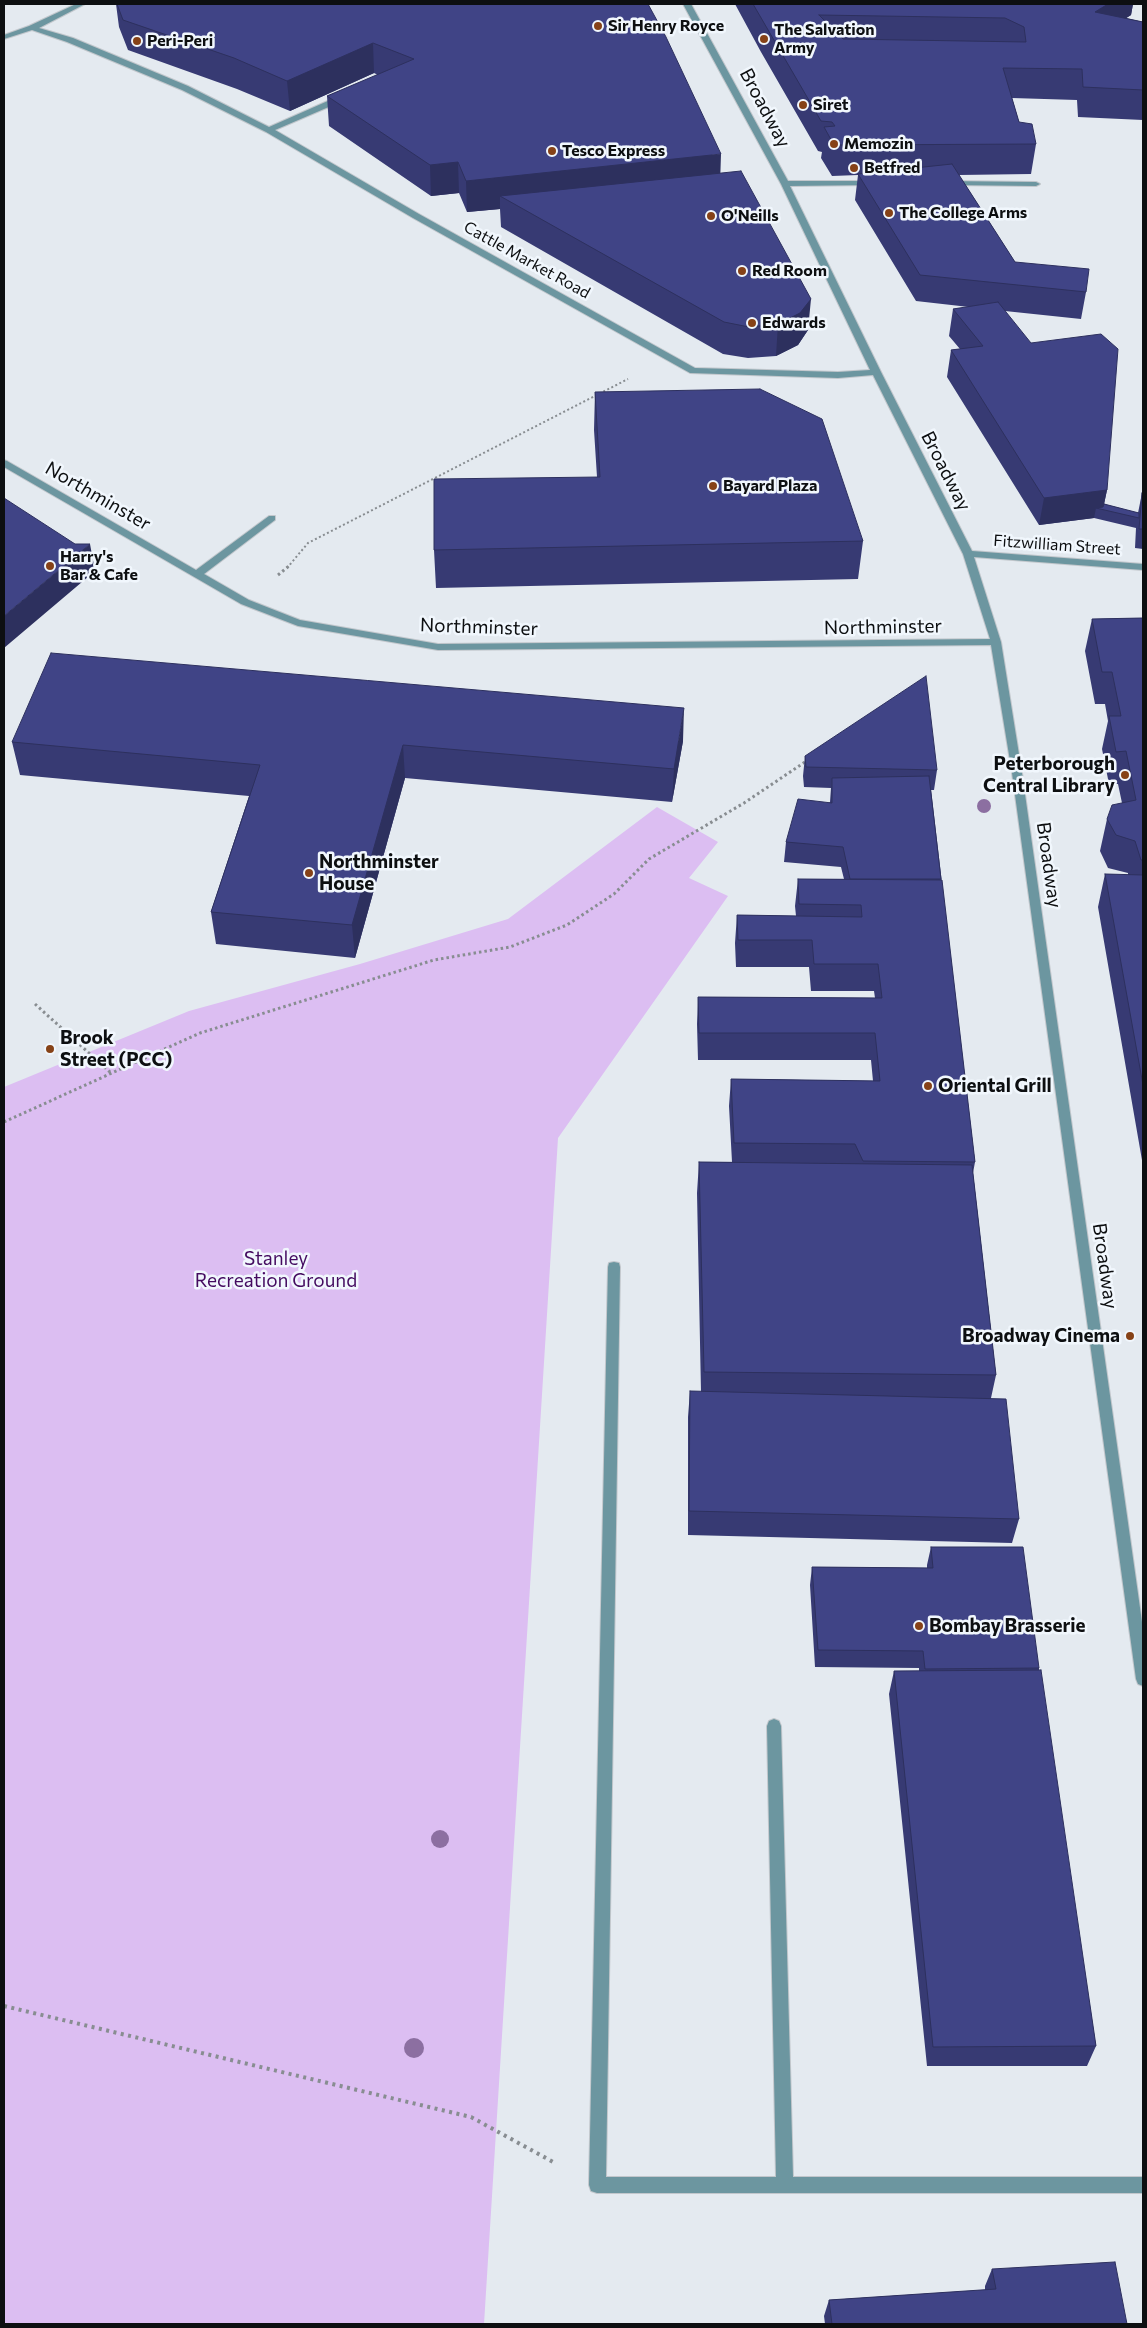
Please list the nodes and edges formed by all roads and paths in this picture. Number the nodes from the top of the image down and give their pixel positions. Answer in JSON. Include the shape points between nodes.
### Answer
{"nodes":[{"id":1,"x":81,"y":4,"type":"edge"},
{"id":2,"x":687,"y":4,"type":"edge"},
{"id":3,"x":32,"y":28,"type":"junction"},
{"id":4,"x":4,"y":37,"type":"edge"},
{"id":5,"x":354,"y":93,"type":"edge"},
{"id":6,"x":269,"y":130,"type":"junction"},
{"id":7,"x":882,"y":183,"type":"edge"},
{"id":8,"x":940,"y":183,"type":"edge"},
{"id":9,"x":785,"y":184,"type":"junction"},
{"id":10,"x":1036,"y":184,"type":"edge"},
{"id":11,"x":671,"y":358,"type":"junction"},
{"id":12,"x":876,"y":372,"type":"junction"},
{"id":13,"x":4,"y":463,"type":"edge"},
{"id":14,"x":272,"y":518,"type":"dead end"},
{"id":15,"x":968,"y":554,"type":"junction"},
{"id":16,"x":1143,"y":567,"type":"edge"},
{"id":17,"x":197,"y":574,"type":"junction"},
{"id":18,"x":245,"y":602,"type":"junction"},
{"id":19,"x":996,"y":642,"type":"junction"},
{"id":20,"x":813,"y":757,"type":"edge"},
{"id":21,"x":35,"y":1004,"type":"dead end"},
{"id":22,"x":111,"y":1073,"type":"junction"},
{"id":23,"x":4,"y":1122,"type":"edge"},
{"id":24,"x":614,"y":1267,"type":"dead end"},
{"id":25,"x":1143,"y":1679,"type":"edge"},
{"id":26,"x":774,"y":1726,"type":"dead end"},
{"id":27,"x":4,"y":2006,"type":"edge"},
{"id":28,"x":597,"y":2185,"type":"junction"},
{"id":29,"x":784,"y":2185,"type":"junction"},
{"id":30,"x":1143,"y":2185,"type":"edge"}],
"edges":[{"from":1,"to":3,"type":"street"},
{"from":2,"to":9,"type":"street","name":"Broadway"},
{"from":3,"to":4,"type":"street"},
{"from":3,"to":6,"type":"street","name":"Cattle Market Road","via":[[70,40],[185,88]]},
{"from":5,"to":6,"type":"street"},
{"from":6,"to":11,"type":"street","name":"Cattle Market Road"},
{"from":7,"to":9,"type":"street"},
{"from":8,"to":10,"type":"street"},
{"from":9,"to":12,"type":"street","name":"Broadway"},
{"from":11,"to":12,"type":"street","name":"Cattle Market Road","via":[[693,371],[838,375]]},
{"from":11,"to":18,"type":"path","via":[[308,542],[293,563]]},
{"from":12,"to":15,"type":"street","name":"Broadway"},
{"from":13,"to":17,"type":"street","name":"Northminster"},
{"from":14,"to":17,"type":"street"},
{"from":15,"to":16,"type":"street","name":"Fitzwilliam Street"},
{"from":15,"to":19,"type":"street","name":"Broadway"},
{"from":17,"to":18,"type":"street","name":"Northminster"},
{"from":18,"to":19,"type":"street","name":"Northminster","via":[[298,623],[438,647]]},
{"from":19,"to":25,"type":"street","name":"Broadway"},
{"from":20,"to":22,"type":"path","via":[[648,860],[614,894],[566,925],[510,947],[434,960],[200,1033]]},
{"from":21,"to":22,"type":"path"},
{"from":22,"to":23,"type":"path"},
{"from":24,"to":28,"type":"street"},
{"from":26,"to":29,"type":"street"},
{"from":27,"to":28,"type":"path","via":[[471,2117]]},
{"from":28,"to":29,"type":"street"},
{"from":29,"to":30,"type":"street"}]}
